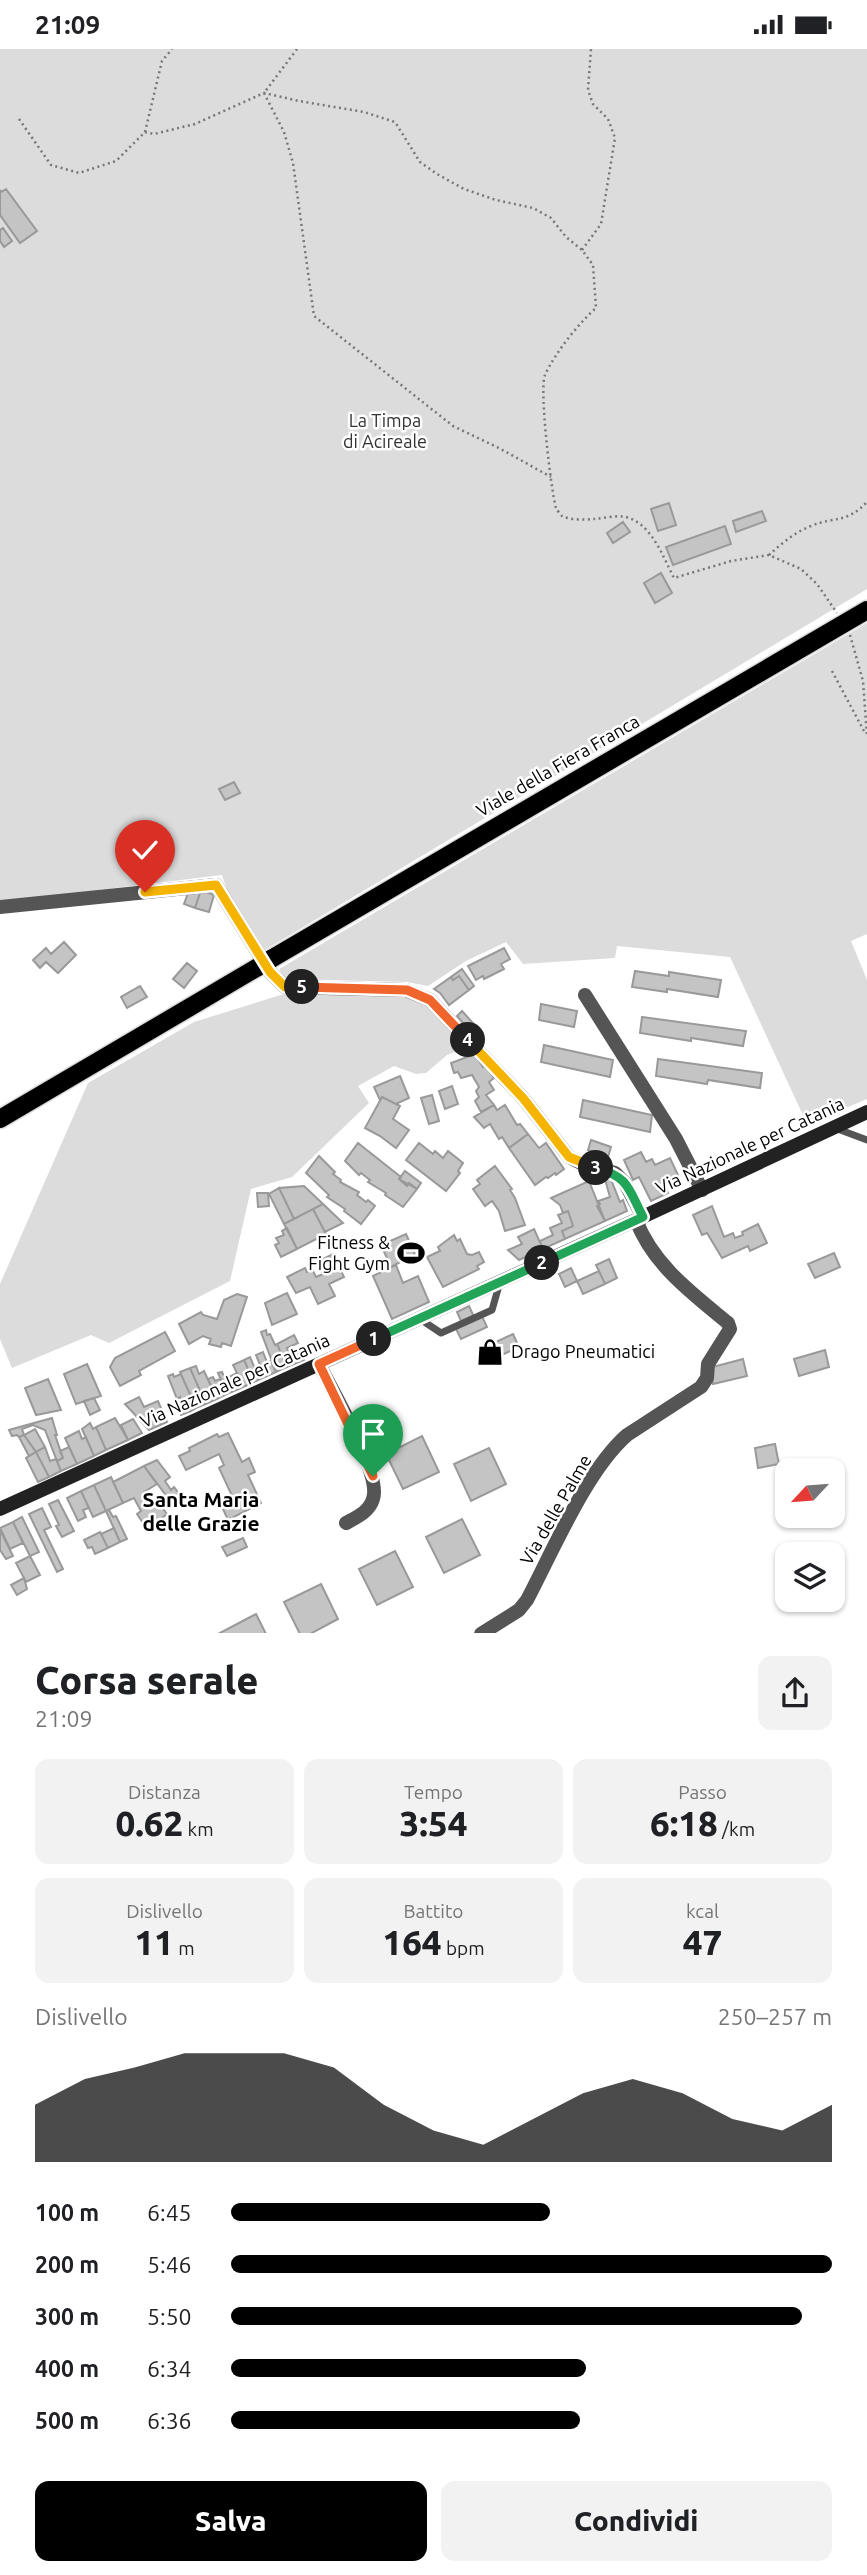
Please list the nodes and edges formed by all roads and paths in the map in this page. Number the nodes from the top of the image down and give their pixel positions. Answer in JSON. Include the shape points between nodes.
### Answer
{"nodes":[{"id":1,"x":172,"y":49,"type":"edge"},
{"id":2,"x":296,"y":49,"type":"edge"},
{"id":3,"x":592,"y":49,"type":"edge"},
{"id":4,"x":264,"y":93,"type":"junction"},
{"id":5,"x":19,"y":119,"type":"dead end"},
{"id":6,"x":145,"y":131,"type":"junction"},
{"id":7,"x":582,"y":250,"type":"junction"},
{"id":8,"x":551,"y":477,"type":"junction"},
{"id":9,"x":867,"y":502,"type":"edge"},
{"id":10,"x":769,"y":555,"type":"junction"},
{"id":11,"x":867,"y":610,"type":"edge"},
{"id":12,"x":837,"y":614,"type":"dead end"},
{"id":13,"x":850,"y":635,"type":"dead end"},
{"id":14,"x":832,"y":671,"type":"dead end"},
{"id":15,"x":867,"y":736,"type":"edge"},
{"id":16,"x":0,"y":907,"type":"edge"},
{"id":17,"x":585,"y":995,"type":"dead end"},
{"id":18,"x":867,"y":1112,"type":"edge"},
{"id":19,"x":0,"y":1119,"type":"edge"},
{"id":20,"x":835,"y":1128,"type":"junction"},
{"id":21,"x":867,"y":1140,"type":"edge"},
{"id":22,"x":702,"y":1190,"type":"junction"},
{"id":23,"x":639,"y":1219,"type":"junction"},
{"id":24,"x":500,"y":1282,"type":"junction"},
{"id":25,"x":419,"y":1319,"type":"junction"},
{"id":26,"x":319,"y":1364,"type":"junction"},
{"id":27,"x":0,"y":1509,"type":"edge"},
{"id":28,"x":346,"y":1524,"type":"dead end"},
{"id":29,"x":481,"y":1633,"type":"edge"}],
"edges":[{"from":1,"to":6,"type":"path","via":[[162,61]]},
{"from":2,"to":4,"type":"path"},
{"from":3,"to":7,"type":"path","via":[[588,90],[615,138],[601,225]]},
{"from":4,"to":6,"type":"path","via":[[194,124],[154,134]]},
{"from":4,"to":7,"type":"path","via":[[396,122],[420,162],[436,174],[464,189],[533,208],[551,218]]},
{"from":4,"to":8,"type":"path","via":[[284,132],[293,163],[314,316],[453,426]]},
{"from":5,"to":6,"type":"path","via":[[51,165],[79,173],[116,161]]},
{"from":7,"to":8,"type":"path","via":[[593,265],[596,308],[543,377]]},
{"from":8,"to":10,"type":"path","via":[[557,510],[564,517],[630,518],[647,530],[674,578]]},
{"from":9,"to":10,"type":"path","via":[[847,519],[808,527]]},
{"from":10,"to":12,"type":"path","via":[[801,569],[817,583]]},
{"from":11,"to":19,"type":"main road","name":"Viale della Fiera Franca"},
{"from":13,"to":15,"type":"path","via":[[863,681]]},
{"from":14,"to":15,"type":"path"},
{"from":16,"to":23,"type":"street","via":[[216,885],[270,972],[285,987],[407,990],[430,1000],[523,1098],[569,1157],[615,1173],[625,1182]]},
{"from":17,"to":22,"type":"street","via":[[676,1139]]},
{"from":18,"to":20,"type":"main road","name":"Via Nazionale per Catania"},
{"from":20,"to":21,"type":"lane"},
{"from":20,"to":22,"type":"main road","name":"Via Nazionale per Catania"},
{"from":22,"to":23,"type":"main road","name":"Via Nazionale per Catania"},
{"from":23,"to":24,"type":"main road","name":"Via Nazionale per Catania"},
{"from":23,"to":29,"type":"street","name":"Via delle Palme","via":[[656,1255],[680,1283],[728,1322],[730,1329],[708,1364],[701,1388],[616,1444],[579,1501],[527,1600]]},
{"from":24,"to":25,"type":"main road","name":"Via Nazionale per Catania"},
{"from":24,"to":25,"type":"lane","via":[[492,1310],[441,1333]]},
{"from":25,"to":26,"type":"main road","name":"Via Nazionale per Catania"},
{"from":26,"to":27,"type":"main road","name":"Via Nazionale per Catania"},
{"from":26,"to":28,"type":"street","via":[[376,1487],[370,1507]]}]}
